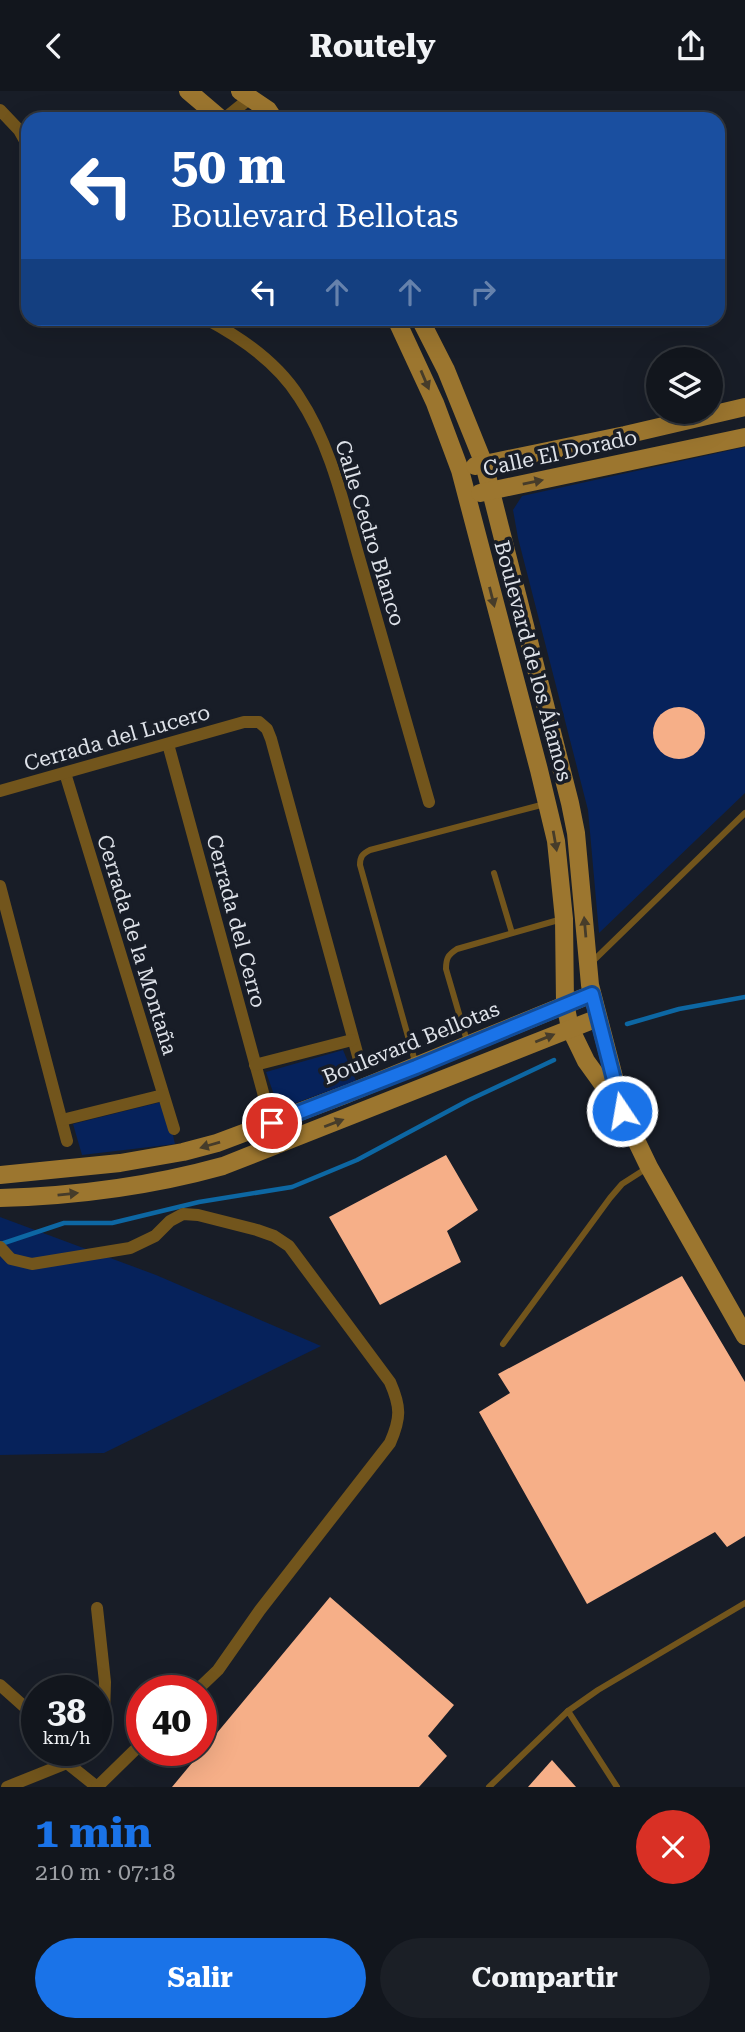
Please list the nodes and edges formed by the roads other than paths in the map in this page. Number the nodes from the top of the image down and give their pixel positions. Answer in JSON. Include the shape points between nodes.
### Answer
{"nodes":[{"id":1,"x":188,"y":91,"type":"edge"},
{"id":2,"x":245,"y":94,"type":"edge"},
{"id":3,"x":0,"y":110,"type":"edge"},
{"id":4,"x":214,"y":112,"type":"edge"},
{"id":5,"x":228,"y":112,"type":"edge"},
{"id":6,"x":269,"y":112,"type":"edge"},
{"id":7,"x":21,"y":133,"type":"edge"},
{"id":8,"x":217,"y":326,"type":"edge"},
{"id":9,"x":399,"y":326,"type":"edge"},
{"id":10,"x":424,"y":326,"type":"edge"},
{"id":11,"x":745,"y":407,"type":"edge"},
{"id":12,"x":745,"y":437,"type":"edge"},
{"id":13,"x":484,"y":464,"type":"junction"},
{"id":14,"x":460,"y":470,"type":"junction"},
{"id":15,"x":491,"y":491,"type":"junction"},
{"id":16,"x":466,"y":496,"type":"junction"},
{"id":17,"x":168,"y":744,"type":"junction"},
{"id":18,"x":65,"y":772,"type":"junction"},
{"id":19,"x":0,"y":791,"type":"edge"},
{"id":20,"x":429,"y":802,"type":"dead end"},
{"id":21,"x":547,"y":803,"type":"junction"},
{"id":22,"x":745,"y":813,"type":"edge"},
{"id":23,"x":494,"y":873,"type":"dead end"},
{"id":24,"x":0,"y":886,"type":"edge"},
{"id":25,"x":564,"y":919,"type":"junction"},
{"id":26,"x":512,"y":933,"type":"junction"},
{"id":27,"x":589,"y":966,"type":"junction"},
{"id":28,"x":592,"y":994,"type":"junction"},
{"id":29,"x":565,"y":1003,"type":"junction"},
{"id":30,"x":598,"y":1019,"type":"junction"},
{"id":31,"x":570,"y":1028,"type":"junction"},
{"id":32,"x":352,"y":1040,"type":"junction"},
{"id":33,"x":468,"y":1045,"type":"junction"},
{"id":34,"x":255,"y":1065,"type":"junction"},
{"id":35,"x":361,"y":1067,"type":"dead end"},
{"id":36,"x":416,"y":1067,"type":"junction"},
{"id":37,"x":368,"y":1086,"type":"junction"},
{"id":38,"x":163,"y":1095,"type":"junction"},
{"id":39,"x":375,"y":1107,"type":"junction"},
{"id":40,"x":622,"y":1111,"type":"junction"},
{"id":41,"x":269,"y":1115,"type":"junction"},
{"id":42,"x":62,"y":1120,"type":"junction"},
{"id":43,"x":174,"y":1129,"type":"dead end"},
{"id":44,"x":67,"y":1141,"type":"dead end"},
{"id":45,"x":281,"y":1145,"type":"junction"},
{"id":46,"x":183,"y":1152,"type":"junction"},
{"id":47,"x":649,"y":1167,"type":"junction"},
{"id":48,"x":0,"y":1174,"type":"edge"},
{"id":49,"x":191,"y":1175,"type":"junction"},
{"id":50,"x":0,"y":1200,"type":"edge"},
{"id":51,"x":0,"y":1247,"type":"edge"},
{"id":52,"x":745,"y":1336,"type":"edge"},
{"id":53,"x":503,"y":1343,"type":"dead end"},
{"id":54,"x":745,"y":1603,"type":"edge"},
{"id":55,"x":97,"y":1608,"type":"dead end"},
{"id":56,"x":104,"y":1675,"type":"edge"},
{"id":57,"x":212,"y":1675,"type":"edge"},
{"id":58,"x":0,"y":1685,"type":"edge"},
{"id":59,"x":21,"y":1704,"type":"edge"},
{"id":60,"x":568,"y":1711,"type":"junction"},
{"id":61,"x":126,"y":1759,"type":"edge"},
{"id":62,"x":48,"y":1766,"type":"edge"},
{"id":63,"x":77,"y":1766,"type":"edge"},
{"id":64,"x":7,"y":1787,"type":"edge"},
{"id":65,"x":97,"y":1787,"type":"edge"},
{"id":66,"x":489,"y":1787,"type":"edge"},
{"id":67,"x":617,"y":1787,"type":"edge"}],
"edges":[{"from":1,"to":4,"type":"street"},
{"from":2,"to":5,"type":"street"},
{"from":2,"to":6,"type":"street"},
{"from":3,"to":7,"type":"street"},
{"from":8,"to":20,"type":"street","name":"Calle Cedro Blanco","via":[[279,370],[314,420],[340,492]]},
{"from":9,"to":14,"type":"street","name":"Boulevard de los Álamos","one_way":true},
{"from":10,"to":13,"type":"street","name":"Boulevard de los Álamos"},
{"from":11,"to":13,"type":"street","name":"Calle El Dorado"},
{"from":15,"to":12,"type":"street","name":"Calle El Dorado","one_way":true},
{"from":13,"to":14,"type":"street","name":"Calle El Dorado"},
{"from":13,"to":15,"type":"street","name":"Boulevard de los Álamos"},
{"from":14,"to":16,"type":"street","name":"Boulevard de los Álamos"},
{"from":15,"to":16,"type":"street","name":"Calle El Dorado"},
{"from":27,"to":15,"type":"street","name":"Boulevard de los Álamos","one_way":true,"via":[[572,813]]},
{"from":16,"to":21,"type":"street","name":"Boulevard de los Álamos","one_way":true},
{"from":17,"to":18,"type":"street","name":"Cerrada del Lucero"},
{"from":17,"to":32,"type":"street","name":"Cerrada del Lucero","via":[[244,722],[259,722],[267,729]]},
{"from":17,"to":34,"type":"street","name":"Cerrada del Cerro"},
{"from":18,"to":19,"type":"street","name":"Cerrada del Lucero"},
{"from":18,"to":38,"type":"street","name":"Cerrada de la Montaña"},
{"from":21,"to":25,"type":"street","name":"Boulevard de los Álamos","one_way":true},
{"from":21,"to":36,"type":"lane","via":[[369,850],[360,858]]},
{"from":22,"to":27,"type":"lane"},
{"from":23,"to":26,"type":"lane"},
{"from":24,"to":42,"type":"street"},
{"from":25,"to":26,"type":"lane"},
{"from":25,"to":29,"type":"street","name":"Boulevard de los Álamos"},
{"from":26,"to":33,"type":"lane","via":[[457,949],[446,960]]},
{"from":27,"to":28,"type":"street","name":"Boulevard de los Álamos"},
{"from":28,"to":29,"type":"street","name":"Boulevard Bellotas"},
{"from":28,"to":30,"type":"street","name":"Boulevard de los Álamos"},
{"from":29,"to":31,"type":"street","name":"Boulevard de los Álamos"},
{"from":29,"to":33,"type":"street","name":"Boulevard Bellotas"},
{"from":30,"to":31,"type":"street"},
{"from":30,"to":40,"type":"street","name":"Boulevard de los Álamos"},
{"from":39,"to":31,"type":"street","one_way":true},
{"from":31,"to":40,"type":"street","name":"Boulevard de los Álamos","via":[[586,1061]]},
{"from":32,"to":34,"type":"street"},
{"from":32,"to":35,"type":"street"},
{"from":33,"to":36,"type":"street","name":"Boulevard Bellotas"},
{"from":34,"to":41,"type":"street","name":"Cerrada del Cerro"},
{"from":36,"to":37,"type":"street","name":"Boulevard Bellotas"},
{"from":37,"to":39,"type":"street"},
{"from":37,"to":41,"type":"street","name":"Boulevard Bellotas"},
{"from":38,"to":42,"type":"street"},
{"from":38,"to":43,"type":"street","name":"Cerrada de la Montaña"},
{"from":45,"to":39,"type":"street","one_way":true},
{"from":40,"to":47,"type":"street"},
{"from":41,"to":45,"type":"street","name":"Cerrada del Cerro"},
{"from":41,"to":46,"type":"street","name":"Boulevard Bellotas","one_way":true,"via":[[217,1143]]},
{"from":42,"to":44,"type":"street"},
{"from":45,"to":49,"type":"street"},
{"from":46,"to":48,"type":"street","name":"Boulevard Bellotas"},
{"from":46,"to":49,"type":"street"},
{"from":47,"to":52,"type":"street"},
{"from":47,"to":53,"type":"lane","via":[[610,1198]]},
{"from":48,"to":50,"type":"street"},
{"from":50,"to":49,"type":"street","one_way":true,"via":[[106,1190]]},
{"from":51,"to":57,"type":"street","via":[[11,1259],[32,1264],[130,1248],[183,1214],[274,1236],[289,1246],[390,1382],[398,1399],[399,1422],[390,1443]]},
{"from":54,"to":60,"type":"lane"},
{"from":55,"to":56,"type":"street"},
{"from":58,"to":59,"type":"street"},
{"from":60,"to":66,"type":"lane"},
{"from":60,"to":67,"type":"lane"},
{"from":61,"to":65,"type":"street"},
{"from":62,"to":64,"type":"street"},
{"from":63,"to":65,"type":"street"}]}
